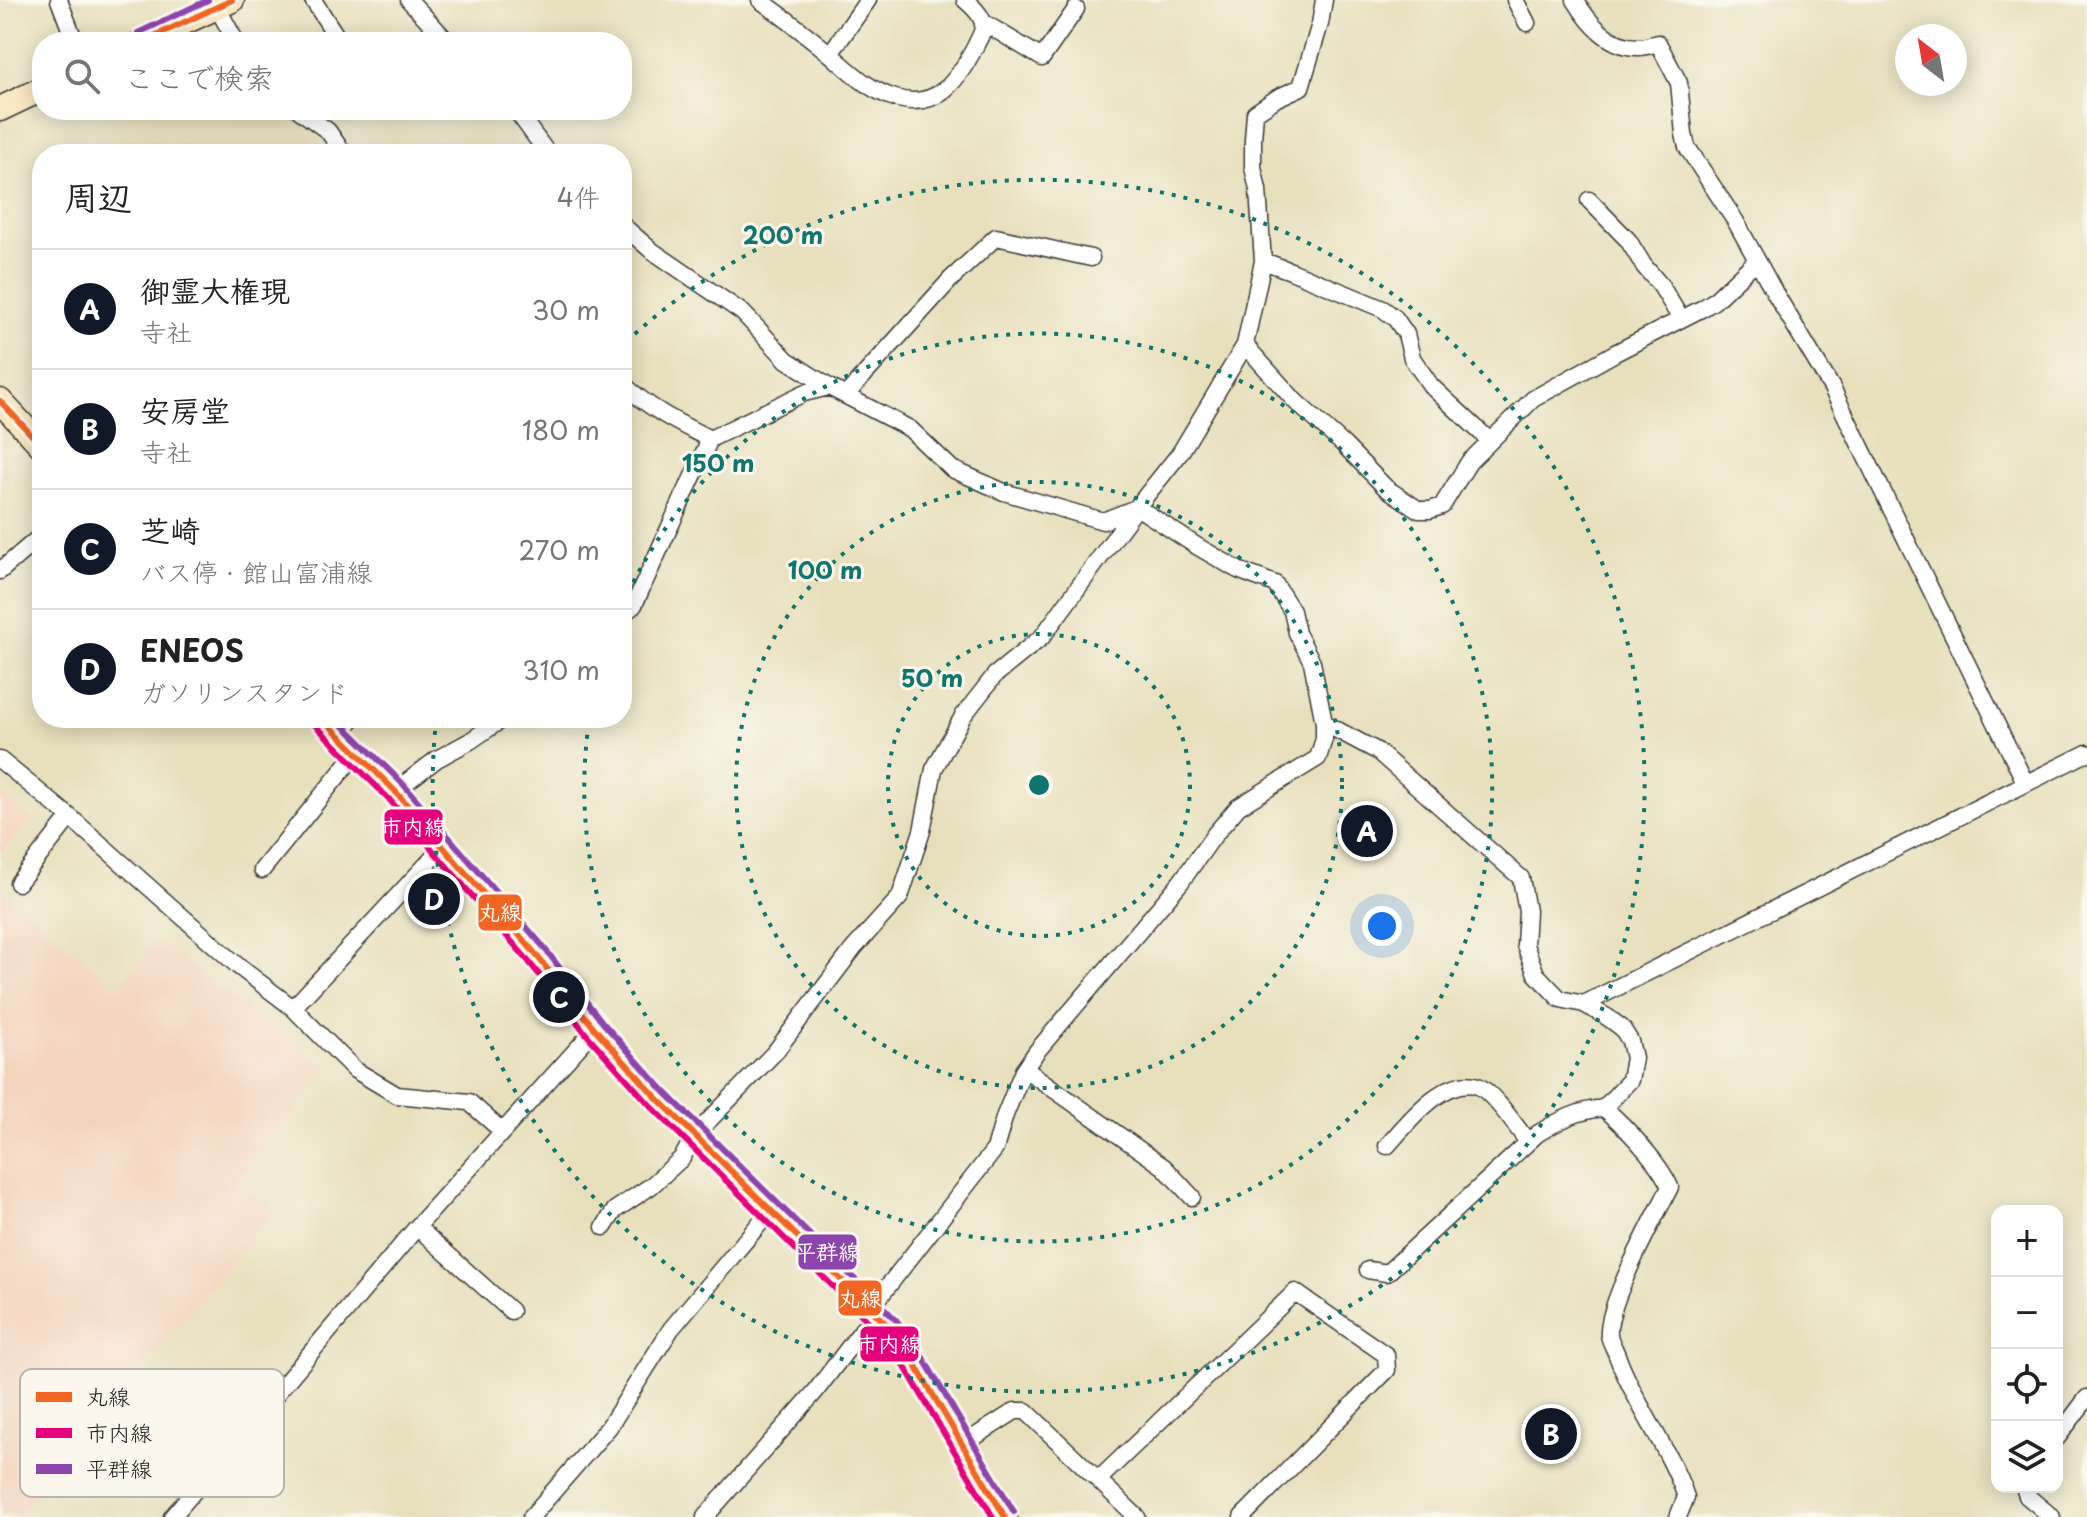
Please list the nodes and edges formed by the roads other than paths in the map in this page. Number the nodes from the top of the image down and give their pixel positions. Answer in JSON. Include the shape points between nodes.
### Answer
{"nodes":[{"id":1,"x":59,"y":0,"type":"edge"},
{"id":2,"x":313,"y":0,"type":"edge"},
{"id":3,"x":409,"y":0,"type":"edge"},
{"id":4,"x":760,"y":0,"type":"edge"},
{"id":5,"x":868,"y":0,"type":"edge"},
{"id":6,"x":965,"y":0,"type":"edge"},
{"id":7,"x":1323,"y":0,"type":"edge"},
{"id":8,"x":1515,"y":0,"type":"edge"},
{"id":9,"x":1575,"y":0,"type":"edge"},
{"id":10,"x":224,"y":4,"type":"edge"},
{"id":11,"x":780,"y":6,"type":"edge"},
{"id":12,"x":1076,"y":9,"type":"dead end"},
{"id":13,"x":983,"y":22,"type":"junction"},
{"id":14,"x":1527,"y":23,"type":"dead end"},
{"id":15,"x":71,"y":32,"type":"edge"},
{"id":16,"x":164,"y":32,"type":"edge"},
{"id":17,"x":233,"y":32,"type":"edge"},
{"id":18,"x":334,"y":32,"type":"edge"},
{"id":19,"x":439,"y":32,"type":"edge"},
{"id":20,"x":830,"y":54,"type":"junction"},
{"id":21,"x":32,"y":94,"type":"edge"},
{"id":22,"x":0,"y":109,"type":"edge"},
{"id":23,"x":313,"y":120,"type":"edge"},
{"id":24,"x":523,"y":120,"type":"edge"},
{"id":25,"x":337,"y":144,"type":"edge"},
{"id":26,"x":541,"y":144,"type":"edge"},
{"id":27,"x":1589,"y":200,"type":"dead end"},
{"id":28,"x":632,"y":234,"type":"edge"},
{"id":29,"x":1091,"y":258,"type":"dead end"},
{"id":30,"x":1757,"y":260,"type":"junction"},
{"id":31,"x":1263,"y":261,"type":"junction"},
{"id":32,"x":1681,"y":319,"type":"junction"},
{"id":33,"x":1245,"y":345,"type":"junction"},
{"id":34,"x":829,"y":387,"type":"junction"},
{"id":35,"x":632,"y":392,"type":"edge"},
{"id":36,"x":846,"y":395,"type":"junction"},
{"id":37,"x":0,"y":402,"type":"edge"},
{"id":38,"x":32,"y":436,"type":"edge"},
{"id":39,"x":710,"y":439,"type":"junction"},
{"id":40,"x":1489,"y":440,"type":"junction"},
{"id":41,"x":1137,"y":507,"type":"junction"},
{"id":42,"x":32,"y":544,"type":"edge"},
{"id":43,"x":0,"y":571,"type":"edge"},
{"id":44,"x":632,"y":607,"type":"edge"},
{"id":45,"x":1324,"y":723,"type":"junction"},
{"id":46,"x":341,"y":728,"type":"edge"},
{"id":47,"x":489,"y":728,"type":"edge"},
{"id":48,"x":357,"y":752,"type":"junction"},
{"id":49,"x":2087,"y":753,"type":"edge"},
{"id":50,"x":0,"y":760,"type":"edge"},
{"id":51,"x":2025,"y":782,"type":"junction"},
{"id":52,"x":395,"y":791,"type":"junction"},
{"id":53,"x":70,"y":817,"type":"junction"},
{"id":54,"x":444,"y":846,"type":"junction"},
{"id":55,"x":262,"y":870,"type":"dead end"},
{"id":56,"x":18,"y":883,"type":"dead end"},
{"id":57,"x":1584,"y":1004,"type":"junction"},
{"id":58,"x":293,"y":1008,"type":"junction"},
{"id":59,"x":595,"y":1029,"type":"junction"},
{"id":60,"x":1025,"y":1069,"type":"junction"},
{"id":61,"x":1604,"y":1108,"type":"junction"},
{"id":62,"x":502,"y":1131,"type":"junction"},
{"id":63,"x":695,"y":1135,"type":"junction"},
{"id":64,"x":1528,"y":1142,"type":"junction"},
{"id":65,"x":1387,"y":1146,"type":"dead end"},
{"id":66,"x":1192,"y":1197,"type":"dead end"},
{"id":67,"x":771,"y":1210,"type":"junction"},
{"id":68,"x":417,"y":1227,"type":"junction"},
{"id":69,"x":604,"y":1227,"type":"dead end"},
{"id":70,"x":1368,"y":1270,"type":"dead end"},
{"id":71,"x":871,"y":1308,"type":"junction"},
{"id":72,"x":511,"y":1311,"type":"dead end"},
{"id":73,"x":284,"y":1384,"type":"edge"},
{"id":74,"x":2087,"y":1398,"type":"edge"},
{"id":75,"x":2063,"y":1430,"type":"edge"},
{"id":76,"x":962,"y":1445,"type":"junction"},
{"id":77,"x":1098,"y":1480,"type":"junction"},
{"id":78,"x":2026,"y":1493,"type":"edge"},
{"id":79,"x":189,"y":1497,"type":"edge"},
{"id":80,"x":172,"y":1517,"type":"edge"},
{"id":81,"x":531,"y":1517,"type":"edge"},
{"id":82,"x":705,"y":1517,"type":"edge"},
{"id":83,"x":1005,"y":1517,"type":"edge"},
{"id":84,"x":1137,"y":1517,"type":"edge"},
{"id":85,"x":1242,"y":1517,"type":"edge"},
{"id":86,"x":1678,"y":1517,"type":"edge"},
{"id":87,"x":2052,"y":1517,"type":"edge"}],
"edges":[{"from":1,"to":15,"type":"street"},
{"from":2,"to":18,"type":"street"},
{"from":3,"to":19,"type":"street"},
{"from":4,"to":11,"type":"street"},
{"from":5,"to":20,"type":"street"},
{"from":6,"to":13,"type":"street"},
{"from":7,"to":31,"type":"street","via":[[1301,87],[1255,113],[1253,167]]},
{"from":8,"to":14,"type":"street"},
{"from":9,"to":30,"type":"street","via":[[1604,36],[1641,47],[1658,43],[1679,83],[1687,147]]},
{"from":10,"to":16,"type":"main road"},
{"from":10,"to":17,"type":"street"},
{"from":11,"to":20,"type":"street"},
{"from":12,"to":13,"type":"street","via":[[1042,58]]},
{"from":13,"to":20,"type":"street","via":[[982,33],[952,84],[926,100],[882,93]]},
{"from":21,"to":22,"type":"main road"},
{"from":23,"to":25,"type":"street"},
{"from":24,"to":26,"type":"street"},
{"from":27,"to":32,"type":"street","via":[[1628,240]]},
{"from":28,"to":34,"type":"street","via":[[743,313],[787,360]]},
{"from":29,"to":36,"type":"street","via":[[996,237]]},
{"from":30,"to":32,"type":"street","via":[[1714,301]]},
{"from":30,"to":51,"type":"street","via":[[1832,388]]},
{"from":31,"to":33,"type":"street"},
{"from":31,"to":40,"type":"street","via":[[1395,318],[1431,386]]},
{"from":32,"to":40,"type":"street","via":[[1533,399]]},
{"from":33,"to":40,"type":"street","via":[[1386,488],[1419,510],[1442,506]]},
{"from":33,"to":41,"type":"street","via":[[1180,453]]},
{"from":34,"to":36,"type":"street"},
{"from":34,"to":39,"type":"street","via":[[804,393]]},
{"from":35,"to":39,"type":"street"},
{"from":36,"to":41,"type":"street","via":[[910,429],[952,469],[1004,492],[1103,521]]},
{"from":37,"to":38,"type":"main road"},
{"from":39,"to":44,"type":"street"},
{"from":41,"to":45,"type":"street","via":[[1238,570],[1275,584],[1312,662]]},
{"from":41,"to":63,"type":"street","via":[[1040,640],[995,675],[963,716],[934,769],[922,831],[900,897],[775,1052]]},
{"from":42,"to":43,"type":"street"},
{"from":45,"to":57,"type":"street","via":[[1377,751],[1521,878],[1527,911],[1525,945],[1536,974],[1560,999]]},
{"from":45,"to":60,"type":"street","via":[[1318,758],[1238,807]]},
{"from":46,"to":48,"type":"main road"},
{"from":47,"to":52,"type":"street"},
{"from":48,"to":52,"type":"main road"},
{"from":48,"to":55,"type":"street"},
{"from":49,"to":51,"type":"street"},
{"from":50,"to":53,"type":"street"},
{"from":51,"to":57,"type":"street"},
{"from":52,"to":54,"type":"main road"},
{"from":53,"to":56,"type":"street"},
{"from":53,"to":58,"type":"street"},
{"from":54,"to":58,"type":"street"},
{"from":54,"to":59,"type":"main road"},
{"from":57,"to":61,"type":"street","via":[[1622,1028],[1634,1058],[1630,1080]]},
{"from":58,"to":62,"type":"street","via":[[355,1070],[397,1095],[469,1102]]},
{"from":59,"to":62,"type":"street"},
{"from":59,"to":63,"type":"main road"},
{"from":60,"to":66,"type":"street","via":[[1164,1167]]},
{"from":60,"to":71,"type":"street","via":[[995,1149]]},
{"from":61,"to":64,"type":"street","via":[[1562,1118]]},
{"from":61,"to":86,"type":"street","via":[[1670,1187],[1633,1261],[1609,1335],[1627,1383],[1679,1476],[1686,1497]]},
{"from":62,"to":68,"type":"street"},
{"from":63,"to":67,"type":"main road"},
{"from":63,"to":69,"type":"street","via":[[682,1158],[615,1210]]},
{"from":64,"to":65,"type":"street","via":[[1495,1099],[1478,1086],[1458,1085],[1423,1105]]},
{"from":64,"to":70,"type":"street","via":[[1387,1273]]},
{"from":67,"to":71,"type":"main road"},
{"from":67,"to":81,"type":"street","via":[[671,1329],[609,1427]]},
{"from":68,"to":72,"type":"street"},
{"from":68,"to":73,"type":"street"},
{"from":71,"to":76,"type":"main road","via":[[906,1349]]},
{"from":71,"to":82,"type":"street","via":[[869,1321],[815,1392]]},
{"from":74,"to":75,"type":"street"},
{"from":76,"to":77,"type":"street","via":[[1015,1411],[1026,1411]]},
{"from":76,"to":83,"type":"main road"},
{"from":77,"to":84,"type":"street"},
{"from":77,"to":85,"type":"street","via":[[1295,1292],[1386,1355],[1387,1370]]},
{"from":78,"to":87,"type":"street"},
{"from":79,"to":80,"type":"street"}]}
